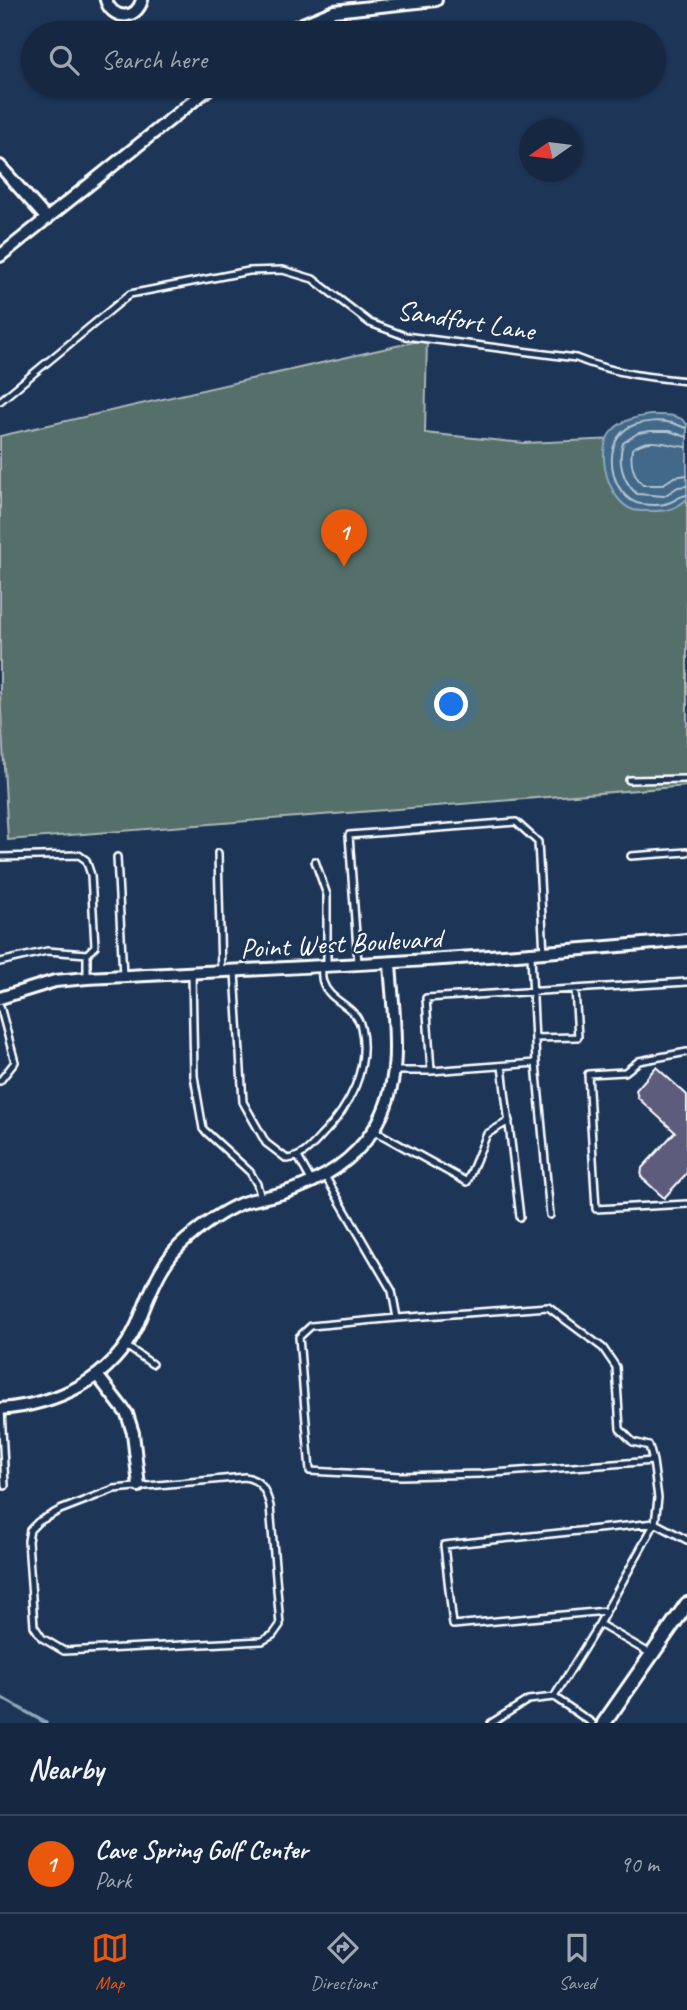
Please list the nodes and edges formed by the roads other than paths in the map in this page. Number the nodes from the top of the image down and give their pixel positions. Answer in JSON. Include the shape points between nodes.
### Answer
{"nodes":[{"id":1,"x":106,"y":0,"type":"edge"},
{"id":2,"x":142,"y":0,"type":"edge"},
{"id":3,"x":436,"y":0,"type":"edge"},
{"id":4,"x":332,"y":5,"type":"edge"},
{"id":5,"x":303,"y":21,"type":"edge"},
{"id":6,"x":197,"y":98,"type":"edge"},
{"id":7,"x":0,"y":166,"type":"edge"},
{"id":8,"x":47,"y":219,"type":"junction"},
{"id":9,"x":0,"y":256,"type":"edge"},
{"id":10,"x":687,"y":381,"type":"edge"},
{"id":11,"x":0,"y":401,"type":"edge"},
{"id":12,"x":687,"y":779,"type":"edge"},
{"id":13,"x":629,"y":780,"type":"dead end"},
{"id":14,"x":687,"y":852,"type":"edge"},
{"id":15,"x":218,"y":853,"type":"dead end"},
{"id":16,"x":631,"y":856,"type":"dead end"},
{"id":17,"x":0,"y":857,"type":"edge"},
{"id":18,"x":117,"y":857,"type":"dead end"},
{"id":19,"x":315,"y":862,"type":"dead end"},
{"id":20,"x":687,"y":940,"type":"edge"},
{"id":21,"x":87,"y":954,"type":"junction"},
{"id":22,"x":531,"y":954,"type":"junction"},
{"id":23,"x":544,"y":954,"type":"junction"},
{"id":24,"x":0,"y":962,"type":"edge"},
{"id":25,"x":390,"y":963,"type":"junction"},
{"id":26,"x":358,"y":964,"type":"junction"},
{"id":27,"x":324,"y":965,"type":"junction"},
{"id":28,"x":221,"y":972,"type":"junction"},
{"id":29,"x":236,"y":972,"type":"junction"},
{"id":30,"x":192,"y":974,"type":"junction"},
{"id":31,"x":123,"y":976,"type":"junction"},
{"id":32,"x":87,"y":978,"type":"junction"},
{"id":33,"x":687,"y":982,"type":"edge"},
{"id":34,"x":575,"y":989,"type":"junction"},
{"id":35,"x":533,"y":991,"type":"junction"},
{"id":36,"x":0,"y":998,"type":"edge"},
{"id":37,"x":9,"y":1038,"type":"junction"},
{"id":38,"x":535,"y":1038,"type":"junction"},
{"id":39,"x":0,"y":1042,"type":"edge"},
{"id":40,"x":687,"y":1052,"type":"edge"},
{"id":41,"x":536,"y":1063,"type":"junction"},
{"id":42,"x":502,"y":1066,"type":"junction"},
{"id":43,"x":431,"y":1071,"type":"junction"},
{"id":44,"x":395,"y":1072,"type":"junction"},
{"id":45,"x":0,"y":1081,"type":"edge"},
{"id":46,"x":509,"y":1121,"type":"junction"},
{"id":47,"x":373,"y":1130,"type":"junction"},
{"id":48,"x":298,"y":1157,"type":"junction"},
{"id":49,"x":325,"y":1176,"type":"junction"},
{"id":50,"x":312,"y":1182,"type":"junction"},
{"id":51,"x":261,"y":1198,"type":"junction"},
{"id":52,"x":687,"y":1205,"type":"edge"},
{"id":53,"x":550,"y":1215,"type":"dead end"},
{"id":54,"x":520,"y":1217,"type":"dead end"},
{"id":55,"x":397,"y":1318,"type":"junction"},
{"id":56,"x":125,"y":1346,"type":"junction"},
{"id":57,"x":152,"y":1364,"type":"dead end"},
{"id":58,"x":97,"y":1375,"type":"junction"},
{"id":59,"x":0,"y":1409,"type":"edge"},
{"id":60,"x":653,"y":1461,"type":"junction"},
{"id":61,"x":5,"y":1486,"type":"dead end"},
{"id":62,"x":139,"y":1486,"type":"junction"},
{"id":63,"x":655,"y":1523,"type":"junction"},
{"id":64,"x":687,"y":1540,"type":"edge"},
{"id":65,"x":687,"y":1604,"type":"edge"},
{"id":66,"x":606,"y":1611,"type":"junction"},
{"id":67,"x":599,"y":1624,"type":"junction"},
{"id":68,"x":652,"y":1655,"type":"junction"},
{"id":69,"x":554,"y":1697,"type":"junction"},
{"id":70,"x":491,"y":1723,"type":"edge"},
{"id":71,"x":592,"y":1723,"type":"edge"},
{"id":72,"x":604,"y":1723,"type":"edge"}],
"edges":[{"from":1,"to":2,"type":"street","via":[[109,9],[126,16],[137,11]]},
{"from":3,"to":4,"type":"street"},
{"from":4,"to":5,"type":"street"},
{"from":6,"to":8,"type":"street"},
{"from":7,"to":8,"type":"street"},
{"from":8,"to":9,"type":"street"},
{"from":10,"to":11,"type":"lane","name":"Sandfort Lane","via":[[600,368],[576,358],[405,335],[370,323],[313,279],[283,270],[130,294]]},
{"from":12,"to":13,"type":"lane"},
{"from":14,"to":16,"type":"lane"},
{"from":15,"to":28,"type":"lane"},
{"from":17,"to":21,"type":"lane","via":[[79,855],[86,860],[95,946]]},
{"from":18,"to":31,"type":"lane"},
{"from":19,"to":27,"type":"lane","via":[[327,895]]},
{"from":20,"to":23,"type":"street","name":"Point West Boulevard"},
{"from":21,"to":24,"type":"lane","via":[[47,951]]},
{"from":21,"to":32,"type":"lane"},
{"from":22,"to":23,"type":"street","name":"Point West Boulevard"},
{"from":22,"to":25,"type":"street","name":"Point West Boulevard"},
{"from":22,"to":35,"type":"lane"},
{"from":23,"to":26,"type":"lane","via":[[538,842],[516,822],[349,835]]},
{"from":25,"to":26,"type":"street","name":"Point West Boulevard"},
{"from":25,"to":44,"type":"street"},
{"from":26,"to":27,"type":"street","name":"Point West Boulevard"},
{"from":27,"to":29,"type":"street","name":"Point West Boulevard"},
{"from":27,"to":48,"type":"lane","via":[[323,982],[329,993],[350,1008],[360,1024],[363,1051],[358,1082],[337,1120]]},
{"from":28,"to":29,"type":"street","name":"Point West Boulevard"},
{"from":28,"to":30,"type":"street","name":"Point West Boulevard"},
{"from":29,"to":48,"type":"lane","via":[[243,1102],[266,1143],[287,1159]]},
{"from":30,"to":31,"type":"street","name":"Point West Boulevard"},
{"from":30,"to":51,"type":"lane","via":[[194,1076],[203,1129],[250,1172]]},
{"from":31,"to":32,"type":"street","name":"Point West Boulevard"},
{"from":32,"to":36,"type":"street","name":"Point West Boulevard","via":[[55,981]]},
{"from":33,"to":34,"type":"lane"},
{"from":34,"to":35,"type":"lane"},
{"from":34,"to":38,"type":"lane","via":[[578,1037]]},
{"from":35,"to":38,"type":"lane"},
{"from":35,"to":43,"type":"lane","via":[[426,998]]},
{"from":36,"to":37,"type":"lane"},
{"from":37,"to":39,"type":"lane"},
{"from":37,"to":45,"type":"lane","via":[[15,1062]]},
{"from":38,"to":41,"type":"lane"},
{"from":40,"to":52,"type":"lane","via":[[639,1061],[625,1072],[588,1074],[596,1209]]},
{"from":41,"to":42,"type":"lane"},
{"from":41,"to":53,"type":"lane"},
{"from":42,"to":43,"type":"lane"},
{"from":42,"to":46,"type":"lane"},
{"from":43,"to":44,"type":"lane"},
{"from":44,"to":47,"type":"street","via":[[390,1096]]},
{"from":46,"to":47,"type":"lane","via":[[487,1134],[467,1182]]},
{"from":46,"to":54,"type":"lane"},
{"from":47,"to":49,"type":"street","via":[[359,1149]]},
{"from":48,"to":50,"type":"lane"},
{"from":49,"to":50,"type":"street"},
{"from":49,"to":55,"type":"lane","via":[[393,1291]]},
{"from":50,"to":51,"type":"street"},
{"from":51,"to":56,"type":"street","via":[[211,1220],[185,1240],[156,1278]]},
{"from":55,"to":60,"type":"lane","via":[[548,1307],[603,1348],[616,1367],[620,1429],[633,1442],[649,1446]]},
{"from":55,"to":60,"type":"lane","via":[[311,1326],[299,1337],[310,1471],[480,1475]]},
{"from":56,"to":57,"type":"lane"},
{"from":56,"to":58,"type":"street"},
{"from":58,"to":59,"type":"street","via":[[83,1386],[34,1405]]},
{"from":58,"to":62,"type":"street","via":[[127,1414]]},
{"from":59,"to":61,"type":"lane"},
{"from":60,"to":63,"type":"lane","via":[[658,1498]]},
{"from":62,"to":62,"type":"lane","via":[[88,1498],[30,1530],[34,1626],[42,1638],[64,1651],[262,1641],[273,1635],[280,1625],[266,1491],[255,1479],[245,1477]]},
{"from":63,"to":64,"type":"lane"},
{"from":63,"to":66,"type":"lane"},
{"from":63,"to":66,"type":"lane","via":[[444,1545],[453,1625]]},
{"from":65,"to":68,"type":"street"},
{"from":66,"to":67,"type":"lane"},
{"from":67,"to":68,"type":"lane"},
{"from":67,"to":69,"type":"lane"},
{"from":68,"to":72,"type":"street"},
{"from":69,"to":70,"type":"lane","via":[[528,1700]]},
{"from":69,"to":71,"type":"lane"}]}
